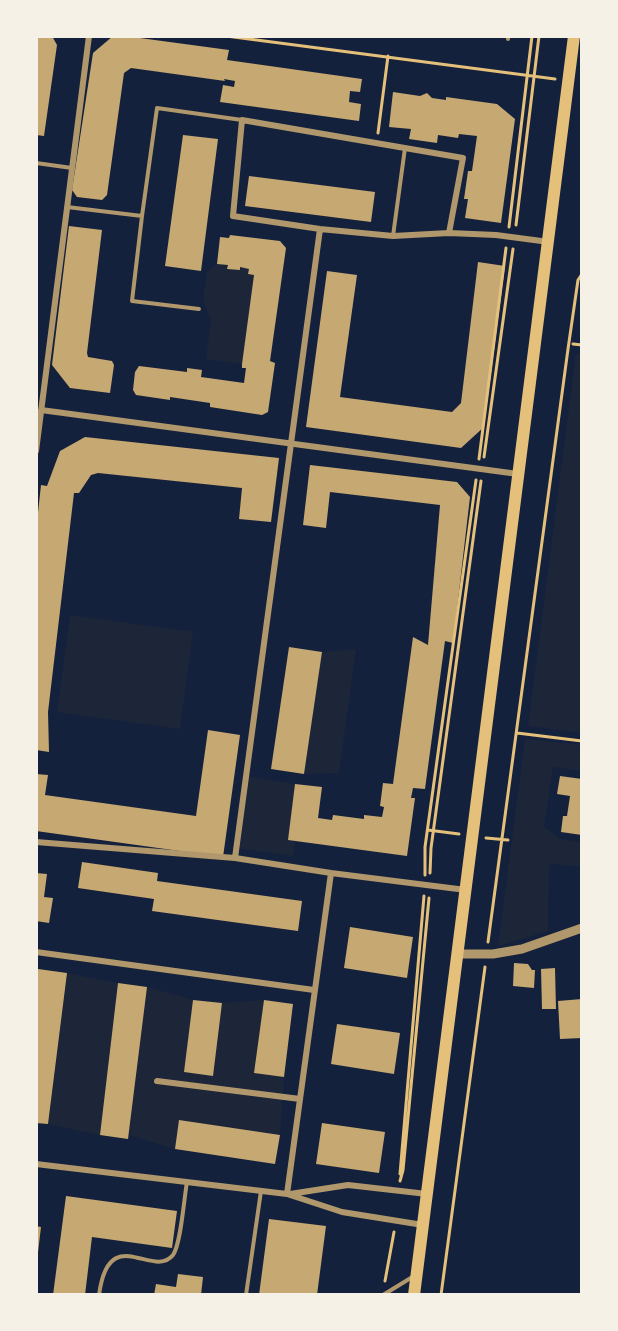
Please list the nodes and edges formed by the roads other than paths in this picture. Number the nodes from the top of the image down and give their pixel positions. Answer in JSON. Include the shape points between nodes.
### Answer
{"nodes":[{"id":1,"x":89,"y":36,"type":"edge"},
{"id":2,"x":574,"y":36,"type":"edge"},
{"id":3,"x":242,"y":120,"type":"junction"},
{"id":4,"x":405,"y":148,"type":"junction"},
{"id":5,"x":36,"y":162,"type":"edge"},
{"id":6,"x":72,"y":168,"type":"junction"},
{"id":7,"x":67,"y":207,"type":"junction"},
{"id":8,"x":142,"y":216,"type":"junction"},
{"id":9,"x":320,"y":229,"type":"junction"},
{"id":10,"x":449,"y":233,"type":"junction"},
{"id":11,"x":393,"y":236,"type":"junction"},
{"id":12,"x":549,"y":242,"type":"junction"},
{"id":13,"x":198,"y":309,"type":"dead end"},
{"id":14,"x":41,"y":410,"type":"junction"},
{"id":15,"x":292,"y":444,"type":"junction"},
{"id":16,"x":36,"y":452,"type":"edge"},
{"id":17,"x":518,"y":474,"type":"junction"},
{"id":18,"x":36,"y":842,"type":"edge"},
{"id":19,"x":235,"y":858,"type":"junction"},
{"id":20,"x":331,"y":873,"type":"junction"},
{"id":21,"x":466,"y":890,"type":"junction"},
{"id":22,"x":582,"y":928,"type":"edge"},
{"id":23,"x":36,"y":952,"type":"edge"},
{"id":24,"x":458,"y":954,"type":"junction"},
{"id":25,"x":314,"y":990,"type":"junction"},
{"id":26,"x":157,"y":1081,"type":"dead end"},
{"id":27,"x":300,"y":1099,"type":"junction"},
{"id":28,"x":36,"y":1164,"type":"edge"},
{"id":29,"x":187,"y":1182,"type":"junction"},
{"id":30,"x":261,"y":1191,"type":"junction"},
{"id":31,"x":287,"y":1194,"type":"junction"},
{"id":32,"x":427,"y":1194,"type":"junction"},
{"id":33,"x":423,"y":1225,"type":"junction"},
{"id":34,"x":417,"y":1274,"type":"junction"},
{"id":35,"x":99,"y":1295,"type":"edge"},
{"id":36,"x":246,"y":1295,"type":"edge"},
{"id":37,"x":383,"y":1295,"type":"edge"},
{"id":38,"x":414,"y":1295,"type":"edge"}],
"edges":[{"from":1,"to":6,"type":"street"},
{"from":2,"to":12,"type":"main road"},
{"from":3,"to":4,"type":"street"},
{"from":3,"to":8,"type":"lane","via":[[158,108]]},
{"from":3,"to":9,"type":"street","via":[[233,216]]},
{"from":4,"to":10,"type":"street","via":[[463,158]]},
{"from":4,"to":11,"type":"lane"},
{"from":5,"to":6,"type":"lane"},
{"from":6,"to":7,"type":"street"},
{"from":7,"to":8,"type":"lane"},
{"from":7,"to":14,"type":"street"},
{"from":8,"to":13,"type":"lane","via":[[132,301]]},
{"from":9,"to":11,"type":"street"},
{"from":9,"to":15,"type":"street"},
{"from":10,"to":11,"type":"street"},
{"from":10,"to":12,"type":"street"},
{"from":12,"to":17,"type":"main road"},
{"from":14,"to":15,"type":"street"},
{"from":14,"to":16,"type":"street"},
{"from":15,"to":17,"type":"street"},
{"from":15,"to":19,"type":"street"},
{"from":17,"to":21,"type":"main road"},
{"from":18,"to":19,"type":"street"},
{"from":19,"to":20,"type":"street"},
{"from":20,"to":21,"type":"street"},
{"from":20,"to":25,"type":"street"},
{"from":21,"to":24,"type":"main road"},
{"from":22,"to":24,"type":"street","via":[[522,949]]},
{"from":23,"to":25,"type":"street"},
{"from":24,"to":32,"type":"main road"},
{"from":25,"to":27,"type":"street"},
{"from":26,"to":27,"type":"street"},
{"from":27,"to":31,"type":"street"},
{"from":28,"to":29,"type":"street"},
{"from":29,"to":30,"type":"street"},
{"from":29,"to":35,"type":"lane","via":[[172,1257],[161,1261],[116,1258],[102,1275]]},
{"from":30,"to":31,"type":"street"},
{"from":30,"to":36,"type":"lane"},
{"from":31,"to":32,"type":"street","via":[[348,1185]]},
{"from":31,"to":33,"type":"street","via":[[342,1212]]},
{"from":32,"to":33,"type":"main road"},
{"from":33,"to":34,"type":"main road"},
{"from":34,"to":37,"type":"lane"},
{"from":34,"to":38,"type":"main road"}]}
